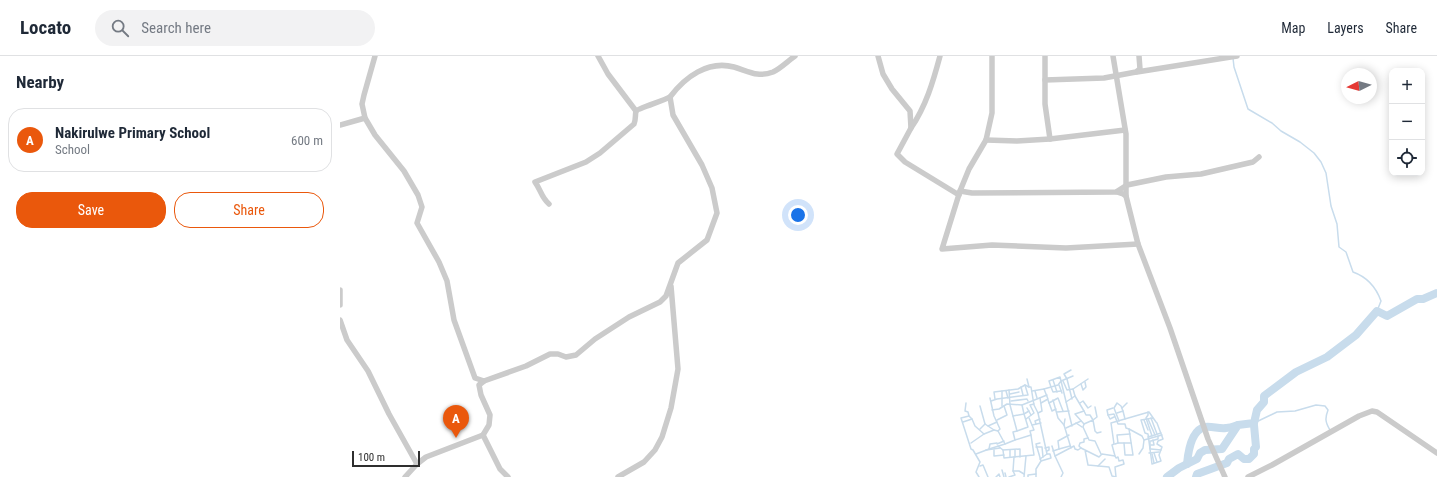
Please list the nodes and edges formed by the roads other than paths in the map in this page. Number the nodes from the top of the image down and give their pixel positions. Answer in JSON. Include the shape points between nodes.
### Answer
{"nodes":[{"id":1,"x":375,"y":56,"type":"edge"},
{"id":2,"x":598,"y":56,"type":"edge"},
{"id":3,"x":795,"y":56,"type":"edge"},
{"id":4,"x":878,"y":56,"type":"edge"},
{"id":5,"x":940,"y":56,"type":"edge"},
{"id":6,"x":992,"y":56,"type":"edge"},
{"id":7,"x":1045,"y":56,"type":"edge"},
{"id":8,"x":1113,"y":56,"type":"edge"},
{"id":9,"x":1139,"y":56,"type":"edge"},
{"id":10,"x":1234,"y":57,"type":"edge"},
{"id":11,"x":1136,"y":72,"type":"junction"},
{"id":12,"x":1115,"y":75,"type":"junction"},
{"id":13,"x":1045,"y":80,"type":"junction"},
{"id":14,"x":670,"y":97,"type":"junction"},
{"id":15,"x":636,"y":111,"type":"junction"},
{"id":16,"x":365,"y":118,"type":"junction"},
{"id":17,"x":340,"y":125,"type":"edge"},
{"id":18,"x":911,"y":128,"type":"junction"},
{"id":19,"x":1125,"y":130,"type":"junction"},
{"id":20,"x":1050,"y":139,"type":"junction"},
{"id":21,"x":986,"y":140,"type":"junction"},
{"id":22,"x":1259,"y":157,"type":"dead end"},
{"id":23,"x":1127,"y":185,"type":"junction"},
{"id":24,"x":1116,"y":192,"type":"junction"},
{"id":25,"x":960,"y":193,"type":"junction"},
{"id":26,"x":1126,"y":196,"type":"junction"},
{"id":27,"x":549,"y":204,"type":"dead end"},
{"id":28,"x":1138,"y":244,"type":"junction"},
{"id":29,"x":670,"y":281,"type":"junction"},
{"id":30,"x":340,"y":290,"type":"edge"},
{"id":31,"x":340,"y":305,"type":"edge"},
{"id":32,"x":340,"y":320,"type":"edge"},
{"id":33,"x":484,"y":381,"type":"junction"},
{"id":34,"x":483,"y":435,"type":"junction"},
{"id":35,"x":1437,"y":453,"type":"edge"},
{"id":36,"x":417,"y":464,"type":"junction"},
{"id":37,"x":405,"y":477,"type":"edge"},
{"id":38,"x":508,"y":477,"type":"edge"},
{"id":39,"x":618,"y":477,"type":"edge"},
{"id":40,"x":1225,"y":477,"type":"edge"},
{"id":41,"x":1248,"y":477,"type":"edge"}],
"edges":[{"from":1,"to":16,"type":"street","via":[[362,104]]},
{"from":2,"to":15,"type":"street","via":[[608,74]]},
{"from":3,"to":14,"type":"street","via":[[774,72],[763,74],[751,74],[728,66],[711,65],[685,80]]},
{"from":4,"to":18,"type":"street","via":[[883,74],[910,111]]},
{"from":5,"to":18,"type":"street","via":[[930,93]]},
{"from":6,"to":21,"type":"street","via":[[992,113]]},
{"from":7,"to":13,"type":"street"},
{"from":8,"to":12,"type":"street"},
{"from":9,"to":11,"type":"street","via":[[1140,69]]},
{"from":10,"to":11,"type":"street"},
{"from":11,"to":12,"type":"street"},
{"from":12,"to":13,"type":"street","via":[[1104,78]]},
{"from":12,"to":19,"type":"street"},
{"from":13,"to":20,"type":"street","via":[[1045,104]]},
{"from":14,"to":15,"type":"street"},
{"from":14,"to":29,"type":"street","via":[[673,115],[702,165],[712,188],[717,213],[707,240],[678,263]]},
{"from":15,"to":27,"type":"street","via":[[634,124],[600,153],[586,162],[535,182],[542,198]]},
{"from":16,"to":17,"type":"street"},
{"from":16,"to":33,"type":"street","via":[[375,135],[404,171],[418,195],[422,207],[417,223],[447,281],[454,320],[475,378]]},
{"from":18,"to":25,"type":"street","via":[[897,154],[905,162]]},
{"from":19,"to":20,"type":"street"},
{"from":19,"to":23,"type":"street"},
{"from":20,"to":21,"type":"street"},
{"from":21,"to":25,"type":"street","via":[[969,169]]},
{"from":22,"to":23,"type":"street","via":[[1253,162],[1201,174],[1166,177]]},
{"from":23,"to":24,"type":"street"},
{"from":23,"to":26,"type":"street"},
{"from":24,"to":25,"type":"street"},
{"from":24,"to":26,"type":"street"},
{"from":25,"to":28,"type":"street","via":[[942,249],[992,245],[1066,248]]},
{"from":26,"to":28,"type":"street"},
{"from":28,"to":40,"type":"street","via":[[1208,439]]},
{"from":29,"to":33,"type":"street","via":[[666,296],[660,302],[629,317],[576,355],[566,357],[550,354],[526,366]]},
{"from":29,"to":39,"type":"street","via":[[678,369],[671,408],[655,450],[644,462]]},
{"from":30,"to":31,"type":"street"},
{"from":32,"to":36,"type":"street","via":[[347,340],[368,371]]},
{"from":33,"to":34,"type":"street","via":[[479,385],[490,415],[489,424]]},
{"from":34,"to":36,"type":"street","via":[[450,446]]},
{"from":34,"to":38,"type":"street","via":[[500,469]]},
{"from":35,"to":41,"type":"street","via":[[1372,411]]},
{"from":36,"to":37,"type":"street"}]}
